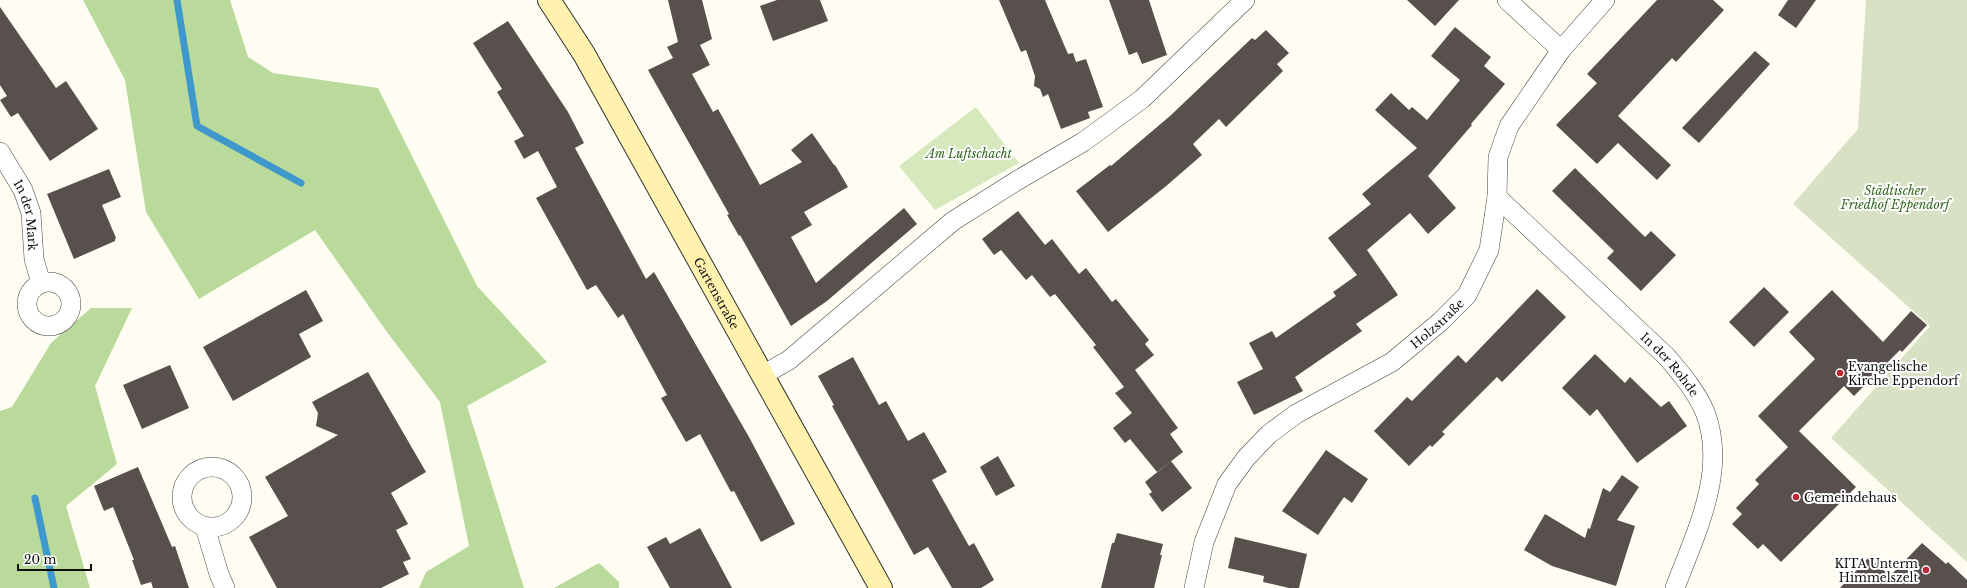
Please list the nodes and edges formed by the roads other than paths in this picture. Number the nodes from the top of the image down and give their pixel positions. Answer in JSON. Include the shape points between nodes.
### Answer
{"nodes":[{"id":1,"x":549,"y":0,"type":"edge"},
{"id":2,"x":1246,"y":0,"type":"edge"},
{"id":3,"x":1508,"y":0,"type":"edge"},
{"id":4,"x":1605,"y":0,"type":"edge"},
{"id":5,"x":1561,"y":50,"type":"junction"},
{"id":6,"x":0,"y":152,"type":"edge"},
{"id":7,"x":1497,"y":197,"type":"junction"},
{"id":8,"x":42,"y":283,"type":"dead end"},
{"id":9,"x":763,"y":375,"type":"junction"},
{"id":10,"x":206,"y":527,"type":"dead end"},
{"id":11,"x":225,"y":588,"type":"edge"},
{"id":12,"x":881,"y":588,"type":"edge"},
{"id":13,"x":1194,"y":588,"type":"edge"},
{"id":14,"x":1675,"y":588,"type":"edge"}],
"edges":[{"from":1,"to":9,"type":"street","name":"Gartenstraße","via":[[584,54]]},
{"from":2,"to":9,"type":"street","via":[[1142,99],[1083,142],[953,221],[789,360]]},
{"from":3,"to":5,"type":"street"},
{"from":4,"to":5,"type":"street","name":"Holzstraße"},
{"from":5,"to":7,"type":"street","name":"Holzstraße","via":[[1509,126],[1498,157]]},
{"from":6,"to":8,"type":"street","name":"In der Mark","via":[[23,190],[31,213],[34,259]]},
{"from":7,"to":13,"type":"street","name":"Holzstraße","via":[[1488,250],[1467,295],[1440,322],[1392,362],[1296,414],[1280,426],[1234,473],[1227,484],[1204,542]]},
{"from":7,"to":14,"type":"street","name":"In der Rohde","via":[[1667,358],[1689,383],[1705,413],[1712,441],[1713,470],[1707,500]]},
{"from":9,"to":12,"type":"street","name":"Gartenstraße"},
{"from":10,"to":11,"type":"street"}]}
